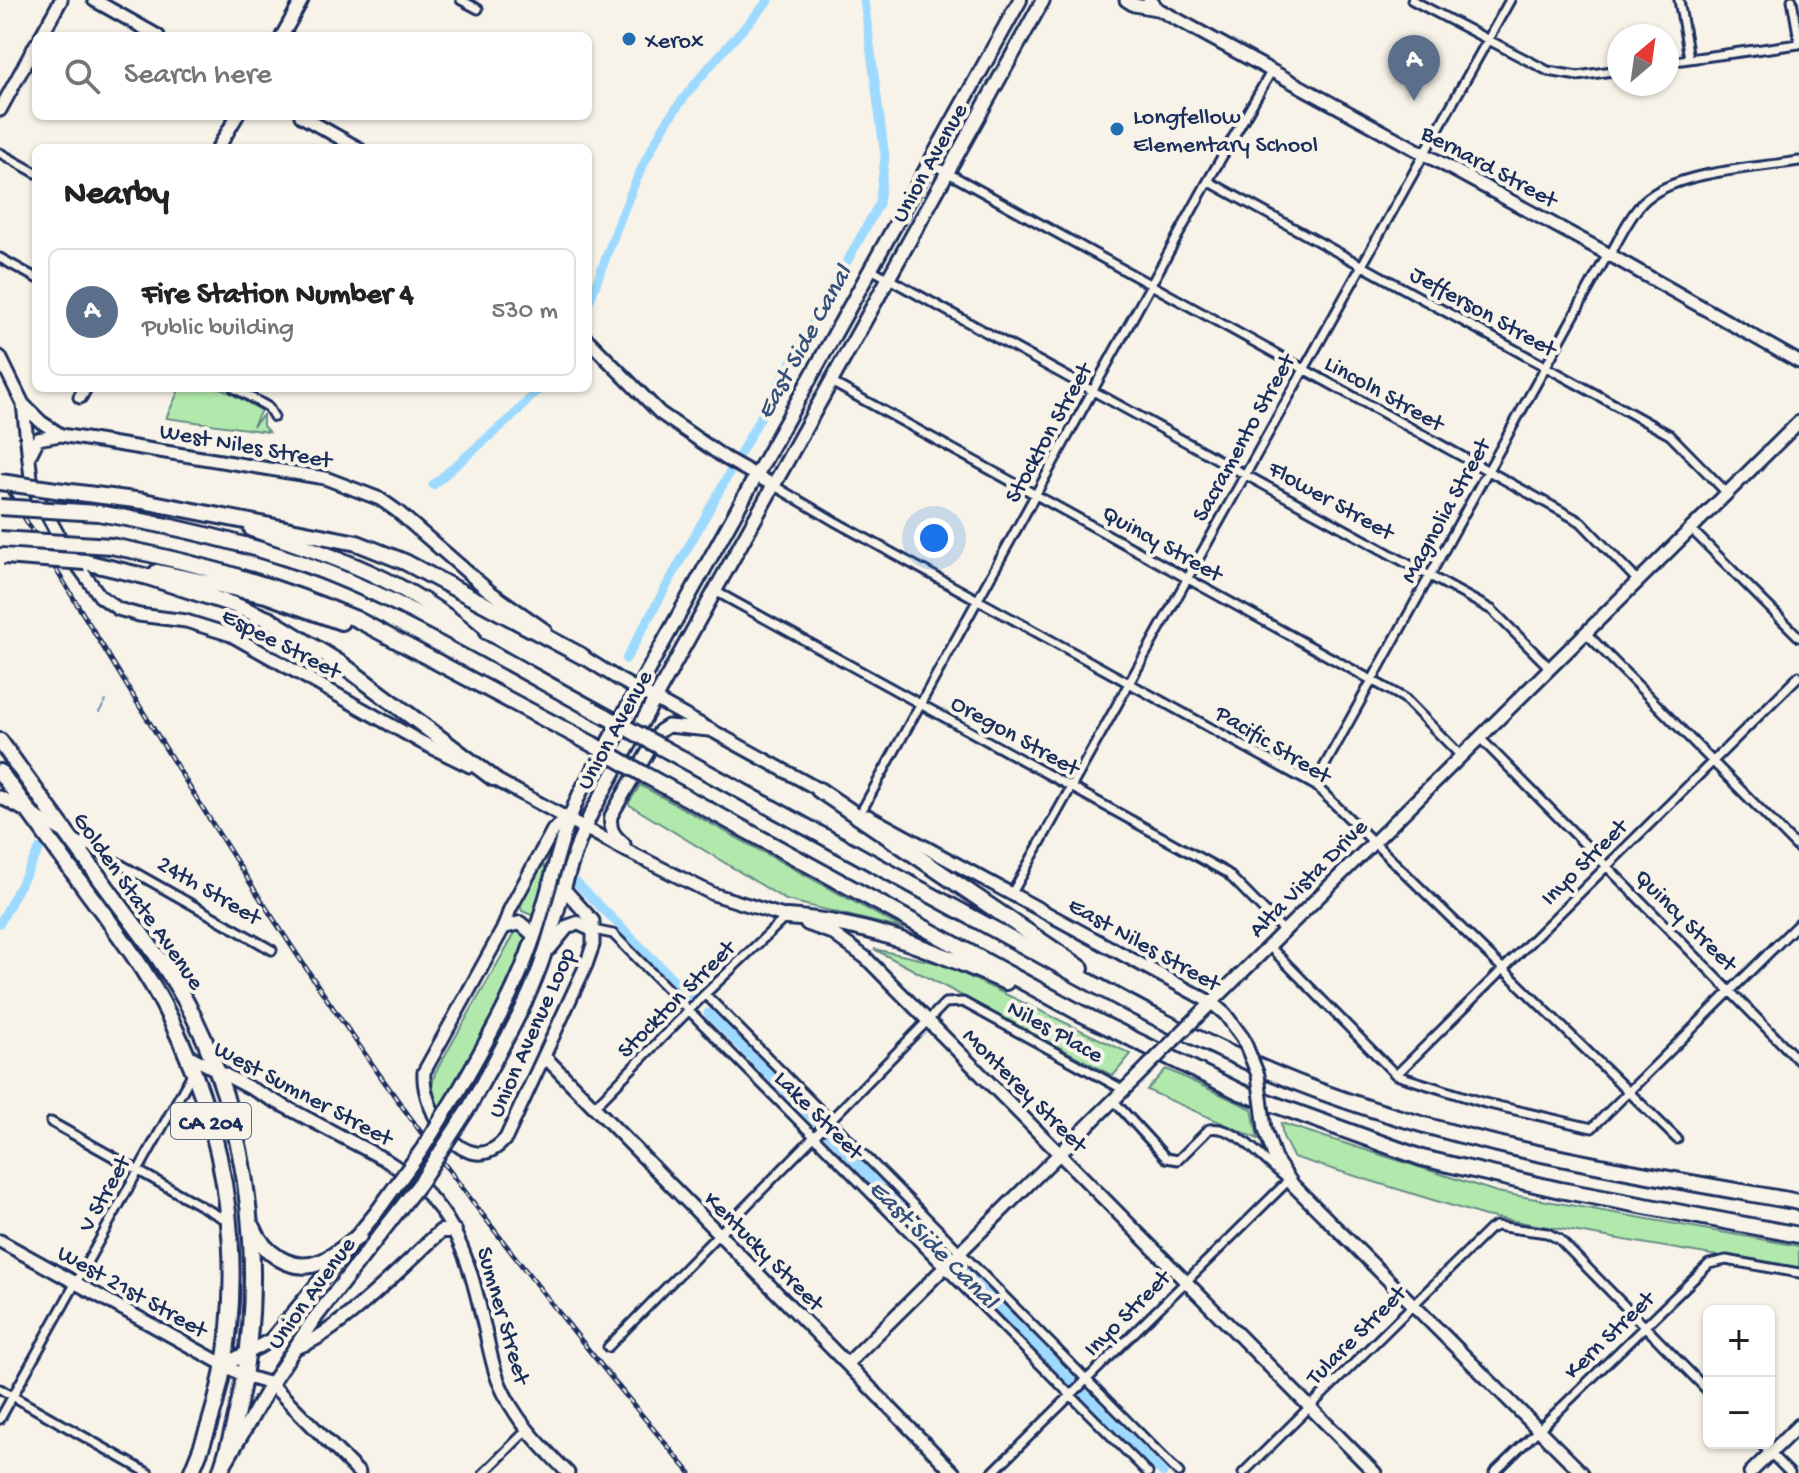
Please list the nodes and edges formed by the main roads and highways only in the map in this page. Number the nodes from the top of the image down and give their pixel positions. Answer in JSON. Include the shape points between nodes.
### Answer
{"nodes":[{"id":1,"x":1020,"y":0,"type":"edge"},
{"id":2,"x":1043,"y":0,"type":"edge"},
{"id":3,"x":0,"y":482,"type":"edge"},
{"id":4,"x":0,"y":491,"type":"edge"},
{"id":5,"x":63,"y":491,"type":"junction"},
{"id":6,"x":0,"y":507,"type":"edge"},
{"id":7,"x":199,"y":512,"type":"junction"},
{"id":8,"x":0,"y":539,"type":"edge"},
{"id":9,"x":2,"y":556,"type":"edge"},
{"id":10,"x":123,"y":568,"type":"junction"},
{"id":11,"x":408,"y":646,"type":"junction"},
{"id":12,"x":490,"y":654,"type":"junction"},
{"id":13,"x":582,"y":656,"type":"road end"},
{"id":14,"x":647,"y":693,"type":"junction"},
{"id":15,"x":0,"y":741,"type":"edge"},
{"id":16,"x":0,"y":772,"type":"edge"},
{"id":17,"x":493,"y":778,"type":"road end"},
{"id":18,"x":819,"y":790,"type":"road end"},
{"id":19,"x":786,"y":917,"type":"road end"},
{"id":20,"x":504,"y":927,"type":"road end"},
{"id":21,"x":593,"y":930,"type":"road end"},
{"id":22,"x":534,"y":935,"type":"junction"},
{"id":23,"x":543,"y":957,"type":"junction"},
{"id":24,"x":1118,"y":998,"type":"junction"},
{"id":25,"x":1078,"y":1012,"type":"junction"},
{"id":26,"x":1799,"y":1202,"type":"edge"},
{"id":27,"x":250,"y":1221,"type":"junction"},
{"id":28,"x":455,"y":1231,"type":"road end"},
{"id":29,"x":1799,"y":1235,"type":"edge"},
{"id":30,"x":359,"y":1236,"type":"junction"},
{"id":31,"x":295,"y":1347,"type":"junction"},
{"id":32,"x":246,"y":1355,"type":"junction"},
{"id":33,"x":224,"y":1365,"type":"junction"},
{"id":34,"x":220,"y":1472,"type":"edge"},
{"id":35,"x":191,"y":1473,"type":"edge"}],
"edges":[{"from":1,"to":14,"type":"main road","name":"Union Avenue","via":[[757,475]]},
{"from":2,"to":14,"type":"main road","name":"Union Avenue","via":[[715,591]]},
{"from":3,"to":5,"type":"highway","bridge":true},
{"from":4,"to":5,"type":"highway","bridge":true},
{"from":5,"to":7,"type":"highway"},
{"from":6,"to":12,"type":"highway","bridge":true,"via":[[98,513],[165,524],[275,554],[365,589]]},
{"from":7,"to":12,"type":"highway","via":[[345,561],[382,579],[458,625]]},
{"from":7,"to":13,"type":"highway","via":[[332,536],[381,552]]},
{"from":8,"to":11,"type":"highway","bridge":true,"via":[[111,546],[205,566],[283,589]]},
{"from":9,"to":10,"type":"highway","bridge":true},
{"from":10,"to":11,"type":"highway","via":[[266,595]]},
{"from":10,"to":17,"type":"highway","via":[[234,605],[303,638]]},
{"from":11,"to":25,"type":"highway","bridge":true},
{"from":12,"to":24,"type":"highway","bridge":true},
{"from":14,"to":22,"type":"main road","name":"Union Avenue","via":[[568,819]]},
{"from":14,"to":23,"type":"main road","name":"Union Avenue","via":[[585,828]]},
{"from":15,"to":27,"type":"highway","name":"Golden State Avenue","number":"CA 204","via":[[161,960],[191,1013],[216,1070],[243,1171]]},
{"from":16,"to":33,"type":"highway","name":"Golden State Avenue","number":"CA 204","via":[[141,967],[194,1070],[218,1144],[229,1222],[232,1281]]},
{"from":18,"to":24,"type":"highway"},
{"from":19,"to":25,"type":"highway","via":[[895,936]]},
{"from":20,"to":22,"type":"main road","via":[[520,923]]},
{"from":21,"to":23,"type":"main road","via":[[578,923],[567,927]]},
{"from":22,"to":30,"type":"main road","name":"Union Avenue","bridge":true,"via":[[499,1020],[459,1090]]},
{"from":23,"to":31,"type":"main road","name":"Union Avenue","bridge":true,"via":[[470,1106],[420,1183]]},
{"from":24,"to":26,"type":"highway","via":[[1300,1083],[1469,1139]]},
{"from":25,"to":29,"type":"highway","via":[[1240,1092],[1422,1158]]},
{"from":27,"to":30,"type":"highway","via":[[265,1249],[296,1264],[322,1262]]},
{"from":27,"to":32,"type":"highway","name":"Golden State Avenue","number":"CA 204"},
{"from":28,"to":31,"type":"main road","via":[[441,1231],[330,1331]]},
{"from":30,"to":32,"type":"main road","name":"Union Avenue","via":[[271,1340]]},
{"from":31,"to":34,"type":"main road","name":"Union Avenue"},
{"from":32,"to":33,"type":"main road","name":"Union Avenue"},
{"from":32,"to":34,"type":"highway","name":"Golden State Avenue","number":"CA 204"},
{"from":33,"to":35,"type":"highway","name":"Golden State Avenue","number":"CA 204"}]}
